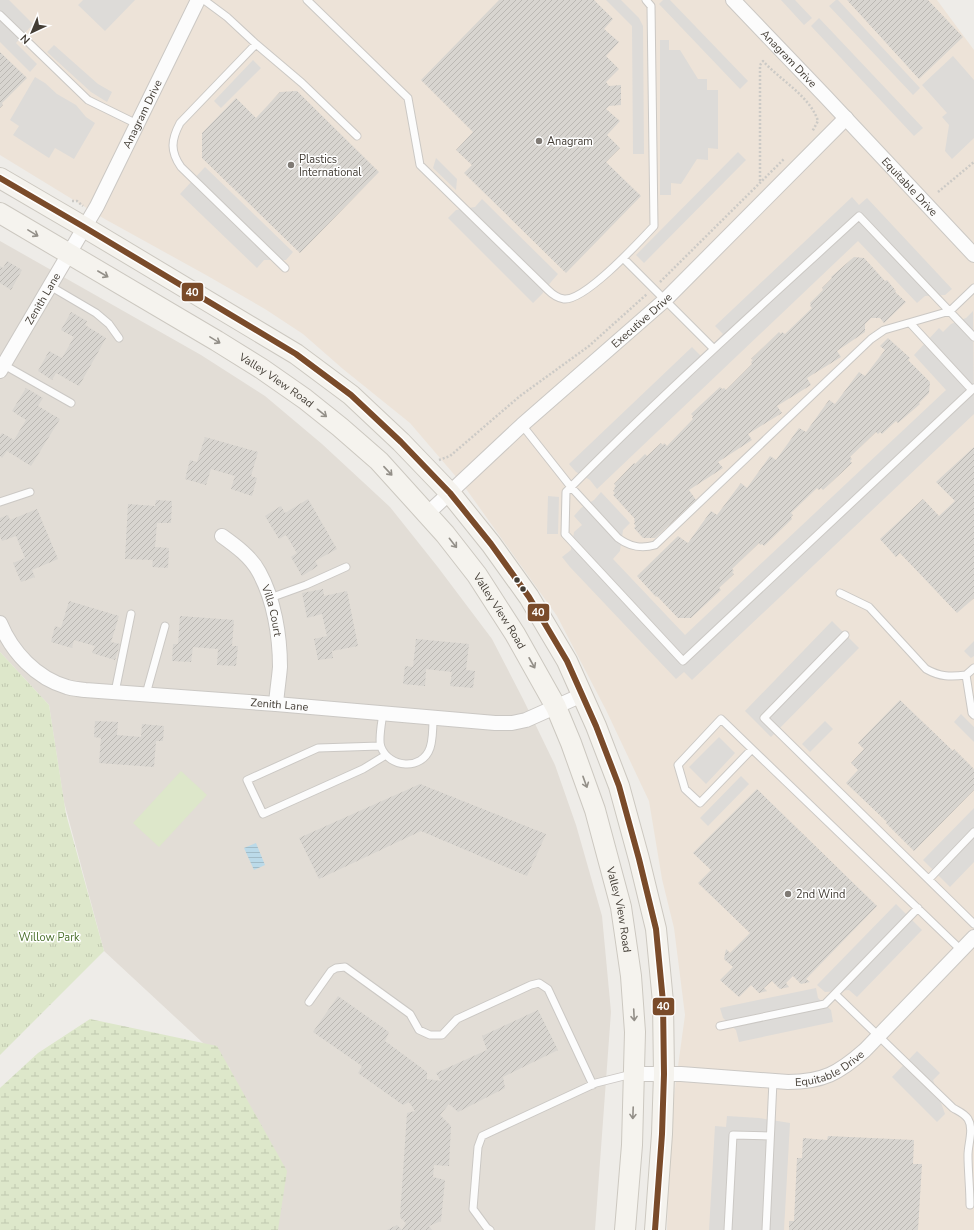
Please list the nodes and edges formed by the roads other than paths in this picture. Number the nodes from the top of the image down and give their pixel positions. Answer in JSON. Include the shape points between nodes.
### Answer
{"nodes":[{"id":1,"x":198,"y":0,"type":"edge"},
{"id":2,"x":204,"y":0,"type":"edge"},
{"id":3,"x":307,"y":0,"type":"edge"},
{"id":4,"x":646,"y":0,"type":"edge"},
{"id":5,"x":733,"y":0,"type":"edge"},
{"id":6,"x":0,"y":15,"type":"edge"},
{"id":7,"x":256,"y":44,"type":"junction"},
{"id":8,"x":846,"y":118,"type":"junction"},
{"id":9,"x":136,"y":124,"type":"junction"},
{"id":10,"x":357,"y":136,"type":"dead end"},
{"id":11,"x":0,"y":178,"type":"edge"},
{"id":12,"x":0,"y":213,"type":"edge"},
{"id":13,"x":88,"y":220,"type":"junction"},
{"id":14,"x":69,"y":254,"type":"junction"},
{"id":15,"x":974,"y":255,"type":"edge"},
{"id":16,"x":623,"y":258,"type":"junction"},
{"id":17,"x":285,"y":268,"type":"dead end"},
{"id":18,"x":50,"y":286,"type":"junction"},
{"id":19,"x":974,"y":288,"type":"edge"},
{"id":20,"x":665,"y":300,"type":"junction"},
{"id":21,"x":950,"y":311,"type":"junction"},
{"id":22,"x":910,"y":323,"type":"junction"},
{"id":23,"x":974,"y":337,"type":"edge"},
{"id":24,"x":119,"y":338,"type":"dead end"},
{"id":25,"x":714,"y":349,"type":"junction"},
{"id":26,"x":3,"y":362,"type":"edge"},
{"id":27,"x":973,"y":389,"type":"edge"},
{"id":28,"x":71,"y":403,"type":"dead end"},
{"id":29,"x":522,"y":425,"type":"junction"},
{"id":30,"x":571,"y":487,"type":"junction"},
{"id":31,"x":30,"y":492,"type":"dead end"},
{"id":32,"x":450,"y":493,"type":"junction"},
{"id":33,"x":0,"y":502,"type":"edge"},
{"id":34,"x":427,"y":514,"type":"junction"},
{"id":35,"x":222,"y":536,"type":"dead end"},
{"id":36,"x":346,"y":566,"type":"dead end"},
{"id":37,"x":840,"y":593,"type":"dead end"},
{"id":38,"x":270,"y":598,"type":"junction"},
{"id":39,"x":131,"y":614,"type":"dead end"},
{"id":40,"x":0,"y":623,"type":"edge"},
{"id":41,"x":165,"y":626,"type":"dead end"},
{"id":42,"x":845,"y":635,"type":"dead end"},
{"id":43,"x":974,"y":668,"type":"edge"},
{"id":44,"x":966,"y":675,"type":"junction"},
{"id":45,"x":115,"y":692,"type":"junction"},
{"id":46,"x":146,"y":694,"type":"junction"},
{"id":47,"x":582,"y":695,"type":"junction"},
{"id":48,"x":276,"y":704,"type":"junction"},
{"id":49,"x":556,"y":707,"type":"junction"},
{"id":50,"x":383,"y":713,"type":"junction"},
{"id":51,"x":974,"y":715,"type":"edge"},
{"id":52,"x":433,"y":717,"type":"junction"},
{"id":53,"x":380,"y":746,"type":"junction"},
{"id":54,"x":752,"y":749,"type":"junction"},
{"id":55,"x":386,"y":755,"type":"junction"},
{"id":56,"x":974,"y":832,"type":"edge"},
{"id":57,"x":929,"y":879,"type":"junction"},
{"id":58,"x":918,"y":908,"type":"junction"},
{"id":59,"x":974,"y":924,"type":"edge"},
{"id":60,"x":974,"y":936,"type":"edge"},
{"id":61,"x":961,"y":950,"type":"junction"},
{"id":62,"x":835,"y":994,"type":"junction"},
{"id":63,"x":309,"y":1002,"type":"dead end"},
{"id":64,"x":720,"y":1026,"type":"dead end"},
{"id":65,"x":879,"y":1036,"type":"junction"},
{"id":66,"x":634,"y":1074,"type":"junction"},
{"id":67,"x":664,"y":1074,"type":"junction"},
{"id":68,"x":773,"y":1081,"type":"junction"},
{"id":69,"x":593,"y":1085,"type":"junction"},
{"id":70,"x":770,"y":1136,"type":"junction"},
{"id":71,"x":970,"y":1205,"type":"dead end"},
{"id":72,"x":490,"y":1230,"type":"edge"},
{"id":73,"x":625,"y":1230,"type":"edge"},
{"id":74,"x":655,"y":1230,"type":"edge"},
{"id":75,"x":728,"y":1230,"type":"edge"},
{"id":76,"x":766,"y":1230,"type":"edge"}],
"edges":[{"from":1,"to":9,"type":"street","name":"Anagram Drive"},
{"from":2,"to":7,"type":"lane"},
{"from":3,"to":16,"type":"lane","via":[[408,98],[420,165],[555,296],[565,299],[583,293]]},
{"from":4,"to":16,"type":"lane","via":[[651,6],[654,226]]},
{"from":5,"to":8,"type":"street","name":"Anagram Drive"},
{"from":6,"to":9,"type":"lane","via":[[88,100]]},
{"from":7,"to":10,"type":"lane","via":[[302,82]]},
{"from":7,"to":17,"type":"lane","via":[[180,123],[174,135],[173,148],[181,167]]},
{"from":8,"to":15,"type":"street","name":"Equitable Drive"},
{"from":8,"to":20,"type":"street","name":"Executive Drive"},
{"from":9,"to":13,"type":"street","name":"Anagram Drive"},
{"from":11,"to":13,"type":"main road"},
{"from":12,"to":14,"type":"main road","name":"Valley View Road","one_way":true},
{"from":13,"to":14,"type":"street","name":"Zenith Lane"},
{"from":13,"to":32,"type":"main road","via":[[296,354],[351,395]]},
{"from":14,"to":18,"type":"street","name":"Zenith Lane"},
{"from":14,"to":34,"type":"main road","name":"Valley View Road","one_way":true,"via":[[217,341],[305,399],[379,461]]},
{"from":16,"to":20,"type":"lane"},
{"from":18,"to":24,"type":"lane","via":[[96,313],[109,324]]},
{"from":18,"to":26,"type":"street","name":"Zenith Lane"},
{"from":19,"to":21,"type":"lane"},
{"from":20,"to":25,"type":"lane"},
{"from":20,"to":29,"type":"street","name":"Executive Drive"},
{"from":21,"to":22,"type":"lane"},
{"from":21,"to":23,"type":"lane"},
{"from":21,"to":25,"type":"lane","via":[[859,216]]},
{"from":22,"to":27,"type":"lane"},
{"from":22,"to":30,"type":"lane","via":[[884,330],[871,339],[655,545],[636,547],[624,543]]},
{"from":25,"to":30,"type":"lane"},
{"from":26,"to":28,"type":"lane"},
{"from":27,"to":30,"type":"lane","via":[[683,661],[565,534],[566,492]]},
{"from":29,"to":30,"type":"lane"},
{"from":29,"to":32,"type":"street","name":"Executive Drive"},
{"from":31,"to":33,"type":"lane"},
{"from":32,"to":34,"type":"street","name":"Executive Drive"},
{"from":32,"to":47,"type":"main road","via":[[529,597],[567,661]]},
{"from":34,"to":49,"type":"main road","name":"Valley View Road","one_way":true,"via":[[477,575],[515,634]]},
{"from":35,"to":38,"type":"street","name":"Villa Court","via":[[244,553],[259,571]]},
{"from":36,"to":38,"type":"lane"},
{"from":37,"to":44,"type":"lane","via":[[868,607],[926,669],[944,676]]},
{"from":38,"to":48,"type":"street","name":"Villa Court","via":[[277,627],[280,667]]},
{"from":39,"to":45,"type":"lane"},
{"from":40,"to":45,"type":"street","name":"Zenith Lane","via":[[6,638],[18,655],[49,680],[67,687]]},
{"from":41,"to":46,"type":"lane"},
{"from":42,"to":57,"type":"lane","via":[[764,718]]},
{"from":43,"to":44,"type":"lane"},
{"from":44,"to":51,"type":"lane"},
{"from":45,"to":46,"type":"street","name":"Zenith Lane"},
{"from":46,"to":48,"type":"street","name":"Zenith Lane"},
{"from":47,"to":49,"type":"street","name":"Zenith Lane"},
{"from":47,"to":67,"type":"main road","via":[[619,786],[656,929],[663,1002]]},
{"from":48,"to":50,"type":"street","name":"Zenith Lane"},
{"from":49,"to":52,"type":"street","name":"Zenith Lane","via":[[512,723]]},
{"from":49,"to":66,"type":"main road","name":"Valley View Road","one_way":true,"via":[[595,810],[621,906],[631,976],[635,1032]]},
{"from":50,"to":52,"type":"street","name":"Zenith Lane"},
{"from":50,"to":53,"type":"lane"},
{"from":52,"to":55,"type":"lane","via":[[430,748],[422,760],[407,765]]},
{"from":53,"to":55,"type":"lane"},
{"from":53,"to":55,"type":"lane","via":[[318,748],[247,780],[262,814],[363,769]]},
{"from":54,"to":54,"type":"lane","via":[[700,803],[685,789],[678,765],[721,719]]},
{"from":54,"to":58,"type":"lane"},
{"from":56,"to":57,"type":"lane"},
{"from":57,"to":59,"type":"lane"},
{"from":58,"to":61,"type":"lane"},
{"from":58,"to":62,"type":"lane"},
{"from":60,"to":61,"type":"street","name":"Equitable Drive"},
{"from":61,"to":65,"type":"street","name":"Equitable Drive"},
{"from":62,"to":64,"type":"lane","via":[[825,1004]]},
{"from":62,"to":65,"type":"lane"},
{"from":63,"to":69,"type":"lane","via":[[331,971],[345,967],[410,1014],[419,1030],[430,1035],[442,1035],[457,1019],[539,983],[548,989]]},
{"from":65,"to":68,"type":"street","name":"Equitable Drive","via":[[849,1064],[834,1074],[803,1082]]},
{"from":65,"to":71,"type":"lane","via":[[953,1108],[968,1119],[971,1137],[968,1154]]},
{"from":66,"to":67,"type":"street","name":"Equitable Drive"},
{"from":66,"to":69,"type":"lane"},
{"from":66,"to":73,"type":"main road","name":"Valley View Road","one_way":true,"via":[[632,1145]]},
{"from":67,"to":68,"type":"street","name":"Equitable Drive"},
{"from":67,"to":74,"type":"main road"},
{"from":68,"to":70,"type":"lane"},
{"from":69,"to":72,"type":"lane","via":[[482,1136],[478,1147],[473,1209]]},
{"from":70,"to":75,"type":"lane","via":[[733,1135]]},
{"from":70,"to":76,"type":"lane"}]}
